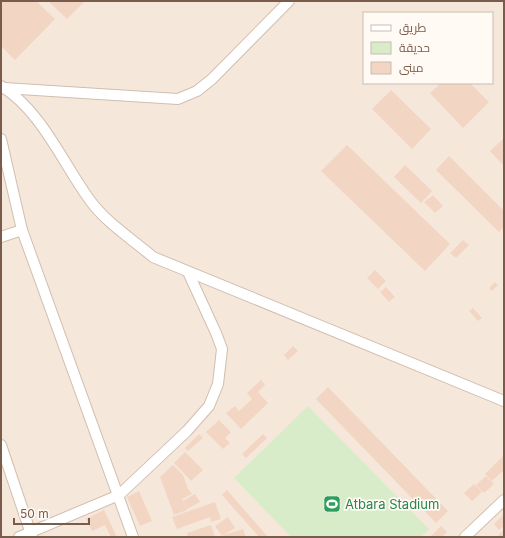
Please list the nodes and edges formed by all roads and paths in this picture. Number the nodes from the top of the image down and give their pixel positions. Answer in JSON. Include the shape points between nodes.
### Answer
{"nodes":[{"id":1,"x":289,"y":1,"type":"edge"},
{"id":2,"x":2,"y":89,"type":"edge"},
{"id":3,"x":1,"y":139,"type":"edge"},
{"id":4,"x":22,"y":230,"type":"junction"},
{"id":5,"x":1,"y":237,"type":"edge"},
{"id":6,"x":188,"y":272,"type":"junction"},
{"id":7,"x":504,"y":402,"type":"edge"},
{"id":8,"x":1,"y":445,"type":"edge"},
{"id":9,"x":3,"y":458,"type":"edge"},
{"id":10,"x":118,"y":495,"type":"junction"},
{"id":11,"x":504,"y":500,"type":"edge"},
{"id":12,"x":31,"y":534,"type":"edge"},
{"id":13,"x":19,"y":537,"type":"edge"},
{"id":14,"x":133,"y":537,"type":"edge"},
{"id":15,"x":465,"y":537,"type":"edge"}],
"edges":[{"from":1,"to":2,"type":"street","via":[[212,79],[197,91],[178,99]]},
{"from":2,"to":6,"type":"street","via":[[18,98],[36,120],[90,201],[108,219],[153,257]]},
{"from":3,"to":4,"type":"street"},
{"from":4,"to":5,"type":"street"},
{"from":4,"to":10,"type":"street"},
{"from":6,"to":7,"type":"street"},
{"from":6,"to":10,"type":"street","via":[[222,349],[218,384],[210,406]]},
{"from":8,"to":9,"type":"street"},
{"from":9,"to":12,"type":"street"},
{"from":10,"to":12,"type":"street"},
{"from":10,"to":14,"type":"street"},
{"from":11,"to":15,"type":"street"},
{"from":12,"to":13,"type":"street"}]}
